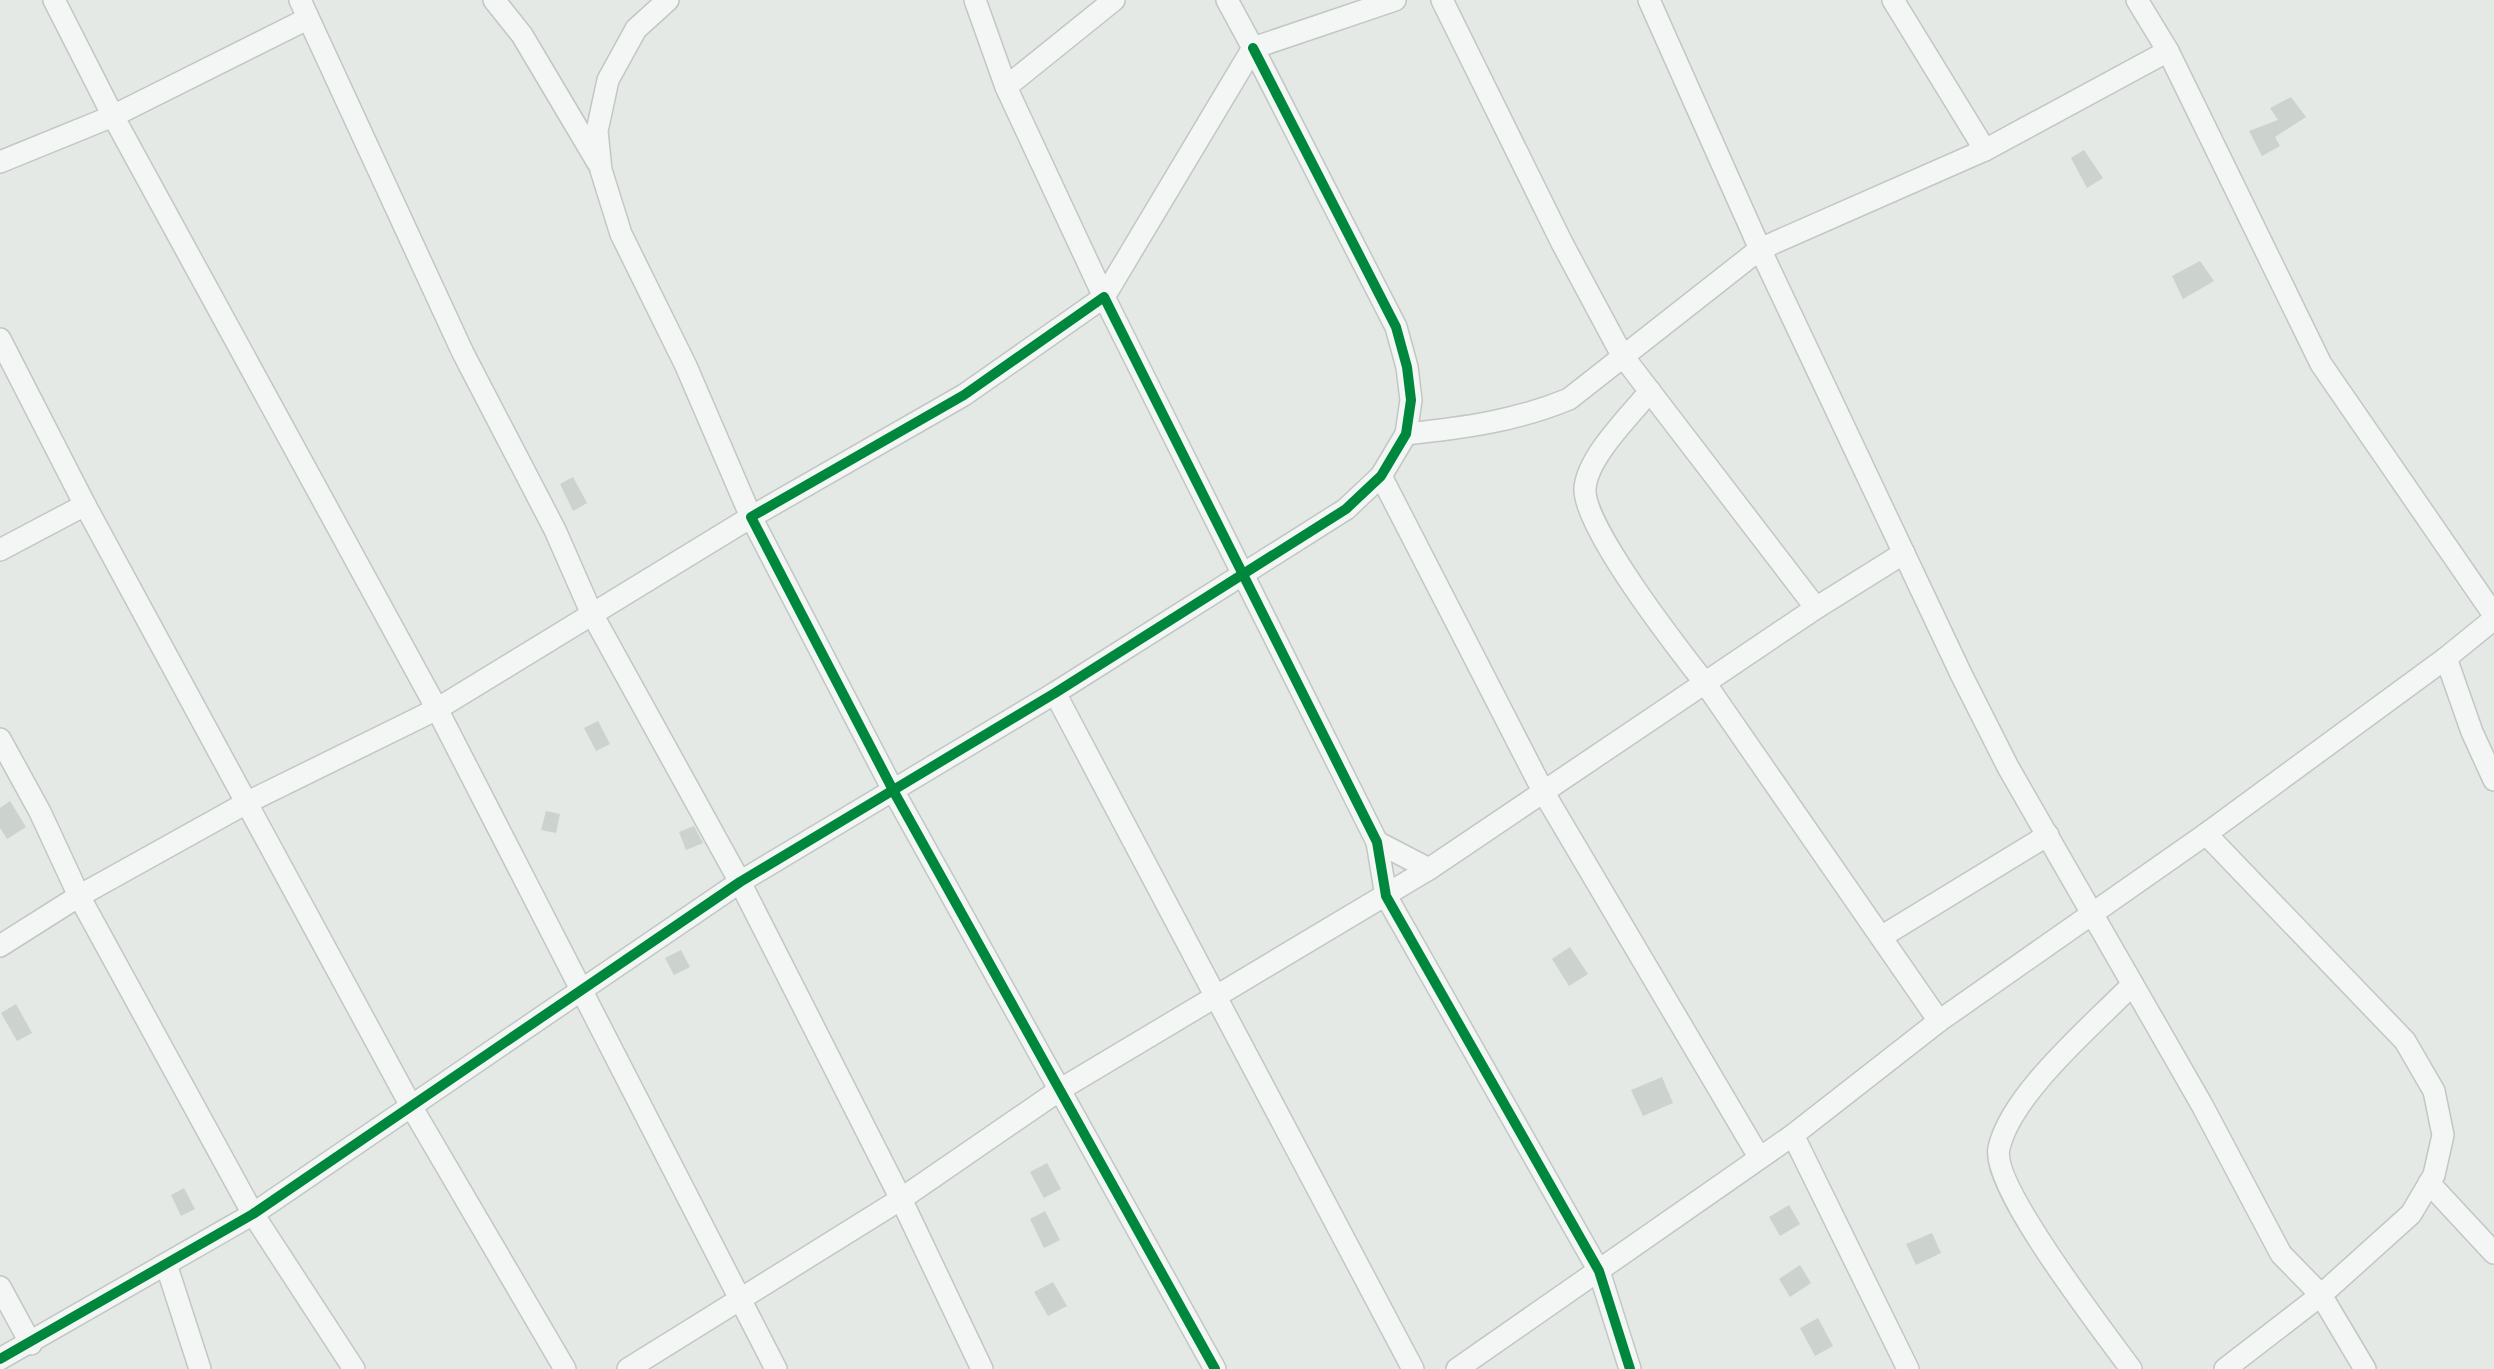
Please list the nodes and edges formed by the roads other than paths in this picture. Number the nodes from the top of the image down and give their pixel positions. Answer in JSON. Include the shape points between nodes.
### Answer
{"nodes":[{"id":1,"x":54,"y":0,"type":"edge"},
{"id":2,"x":494,"y":0,"type":"edge"},
{"id":3,"x":668,"y":0,"type":"edge"},
{"id":4,"x":975,"y":0,"type":"edge"},
{"id":5,"x":1114,"y":0,"type":"edge"},
{"id":6,"x":1227,"y":0,"type":"edge"},
{"id":7,"x":1395,"y":0,"type":"edge"},
{"id":8,"x":1442,"y":0,"type":"edge"},
{"id":9,"x":1649,"y":0,"type":"edge"},
{"id":10,"x":1893,"y":0,"type":"edge"},
{"id":11,"x":2137,"y":0,"type":"edge"},
{"id":12,"x":303,"y":10,"type":"edge"},
{"id":13,"x":1253,"y":48,"type":"junction"},
{"id":14,"x":2168,"y":51,"type":"junction"},
{"id":15,"x":1006,"y":87,"type":"junction"},
{"id":16,"x":113,"y":116,"type":"junction"},
{"id":17,"x":1985,"y":150,"type":"junction"},
{"id":18,"x":0,"y":162,"type":"edge"},
{"id":19,"x":601,"y":170,"type":"junction"},
{"id":20,"x":1760,"y":249,"type":"junction"},
{"id":21,"x":1104,"y":297,"type":"junction"},
{"id":22,"x":0,"y":339,"type":"edge"},
{"id":23,"x":1622,"y":355,"type":"junction"},
{"id":24,"x":1650,"y":391,"type":"junction"},
{"id":25,"x":1406,"y":434,"type":"junction"},
{"id":26,"x":1381,"y":476,"type":"junction"},
{"id":27,"x":85,"y":505,"type":"junction"},
{"id":28,"x":751,"y":517,"type":"junction"},
{"id":29,"x":0,"y":550,"type":"edge"},
{"id":30,"x":1904,"y":553,"type":"junction"},
{"id":31,"x":1244,"y":575,"type":"junction"},
{"id":32,"x":1816,"y":608,"type":"junction"},
{"id":33,"x":591,"y":612,"type":"junction"},
{"id":34,"x":2494,"y":617,"type":"edge"},
{"id":35,"x":2446,"y":658,"type":"junction"},
{"id":36,"x":1705,"y":683,"type":"junction"},
{"id":37,"x":1055,"y":693,"type":"junction"},
{"id":38,"x":437,"y":709,"type":"junction"},
{"id":39,"x":0,"y":739,"type":"edge"},
{"id":40,"x":2494,"y":780,"type":"edge"},
{"id":41,"x":894,"y":792,"type":"junction"},
{"id":42,"x":1544,"y":793,"type":"junction"},
{"id":43,"x":248,"y":802,"type":"junction"},
{"id":44,"x":2206,"y":834,"type":"junction"},
{"id":45,"x":2048,"y":835,"type":"junction"},
{"id":46,"x":1377,"y":842,"type":"junction"},
{"id":47,"x":1429,"y":869,"type":"junction"},
{"id":48,"x":740,"y":882,"type":"junction"},
{"id":49,"x":79,"y":896,"type":"junction"},
{"id":50,"x":1386,"y":897,"type":"junction"},
{"id":51,"x":2092,"y":913,"type":"junction"},
{"id":52,"x":1881,"y":937,"type":"junction"},
{"id":53,"x":0,"y":946,"type":"edge"},
{"id":54,"x":2132,"y":985,"type":"junction"},
{"id":55,"x":581,"y":992,"type":"junction"},
{"id":56,"x":1215,"y":995,"type":"junction"},
{"id":57,"x":1939,"y":1021,"type":"junction"},
{"id":58,"x":1061,"y":1089,"type":"junction"},
{"id":59,"x":411,"y":1105,"type":"junction"},
{"id":60,"x":1793,"y":1135,"type":"junction"},
{"id":61,"x":1759,"y":1157,"type":"junction"},
{"id":62,"x":2429,"y":1183,"type":"junction"},
{"id":63,"x":901,"y":1199,"type":"junction"},
{"id":64,"x":253,"y":1214,"type":"junction"},
{"id":65,"x":2494,"y":1253,"type":"edge"},
{"id":66,"x":166,"y":1265,"type":"junction"},
{"id":67,"x":1599,"y":1270,"type":"junction"},
{"id":68,"x":0,"y":1287,"type":"edge"},
{"id":69,"x":2321,"y":1295,"type":"junction"},
{"id":70,"x":739,"y":1300,"type":"junction"},
{"id":71,"x":31,"y":1344,"type":"junction"},
{"id":72,"x":0,"y":1359,"type":"edge"},
{"id":73,"x":200,"y":1369,"type":"edge"},
{"id":74,"x":354,"y":1369,"type":"edge"},
{"id":75,"x":565,"y":1369,"type":"edge"},
{"id":76,"x":628,"y":1369,"type":"edge"},
{"id":77,"x":776,"y":1369,"type":"edge"},
{"id":78,"x":982,"y":1369,"type":"edge"},
{"id":79,"x":1215,"y":1369,"type":"edge"},
{"id":80,"x":1413,"y":1369,"type":"edge"},
{"id":81,"x":1457,"y":1369,"type":"edge"},
{"id":82,"x":1630,"y":1369,"type":"edge"},
{"id":83,"x":1908,"y":1369,"type":"edge"},
{"id":84,"x":2131,"y":1369,"type":"edge"},
{"id":85,"x":2225,"y":1369,"type":"edge"},
{"id":86,"x":2365,"y":1369,"type":"edge"}],
"edges":[{"from":1,"to":16,"type":"street"},
{"from":2,"to":19,"type":"street","via":[[522,35]]},
{"from":3,"to":19,"type":"street","via":[[636,29],[608,80],[597,131]]},
{"from":4,"to":15,"type":"street"},
{"from":5,"to":15,"type":"street"},
{"from":6,"to":13,"type":"street"},
{"from":7,"to":13,"type":"street"},
{"from":8,"to":23,"type":"street"},
{"from":9,"to":20,"type":"street"},
{"from":10,"to":17,"type":"street"},
{"from":11,"to":14,"type":"street"},
{"from":12,"to":16,"type":"street"},
{"from":12,"to":33,"type":"street","via":[[463,354],[555,530]]},
{"from":13,"to":21,"type":"street"},
{"from":13,"to":25,"type":"street","via":[[1396,327],[1411,400]]},
{"from":14,"to":17,"type":"street"},
{"from":14,"to":34,"type":"street","via":[[2321,364]]},
{"from":15,"to":21,"type":"street"},
{"from":16,"to":18,"type":"street"},
{"from":16,"to":38,"type":"street"},
{"from":17,"to":20,"type":"street"},
{"from":19,"to":28,"type":"street","via":[[621,234]]},
{"from":20,"to":23,"type":"street"},
{"from":20,"to":30,"type":"street"},
{"from":21,"to":28,"type":"street","via":[[964,395]]},
{"from":21,"to":31,"type":"street"},
{"from":22,"to":27,"type":"street"},
{"from":23,"to":24,"type":"street"},
{"from":23,"to":25,"type":"street","via":[[1586,388],[1538,412],[1485,425]]},
{"from":24,"to":32,"type":"street"},
{"from":24,"to":36,"type":"street","via":[[1594,461],[1585,489],[1595,523],[1665,633]]},
{"from":25,"to":26,"type":"street"},
{"from":26,"to":31,"type":"street","via":[[1346,509]]},
{"from":26,"to":42,"type":"street"},
{"from":27,"to":29,"type":"street"},
{"from":27,"to":43,"type":"street"},
{"from":28,"to":33,"type":"street"},
{"from":28,"to":41,"type":"street"},
{"from":30,"to":32,"type":"street"},
{"from":30,"to":45,"type":"street","via":[[1961,674]]},
{"from":31,"to":37,"type":"street"},
{"from":31,"to":46,"type":"street"},
{"from":32,"to":36,"type":"street"},
{"from":33,"to":38,"type":"street"},
{"from":33,"to":48,"type":"street"},
{"from":34,"to":35,"type":"street"},
{"from":35,"to":40,"type":"street"},
{"from":35,"to":44,"type":"street"},
{"from":36,"to":42,"type":"street"},
{"from":36,"to":52,"type":"street"},
{"from":37,"to":41,"type":"street"},
{"from":37,"to":56,"type":"street"},
{"from":38,"to":43,"type":"street"},
{"from":38,"to":55,"type":"street"},
{"from":39,"to":49,"type":"street"},
{"from":41,"to":48,"type":"street"},
{"from":41,"to":58,"type":"street"},
{"from":42,"to":47,"type":"street"},
{"from":42,"to":61,"type":"street"},
{"from":43,"to":49,"type":"street"},
{"from":43,"to":59,"type":"street"},
{"from":44,"to":51,"type":"street"},
{"from":44,"to":62,"type":"street","via":[[2405,1041],[2434,1091],[2443,1135]]},
{"from":45,"to":51,"type":"street"},
{"from":45,"to":52,"type":"street"},
{"from":46,"to":47,"type":"street"},
{"from":46,"to":50,"type":"street"},
{"from":47,"to":50,"type":"street"},
{"from":48,"to":55,"type":"street"},
{"from":48,"to":63,"type":"street"},
{"from":49,"to":53,"type":"street"},
{"from":49,"to":64,"type":"street"},
{"from":50,"to":56,"type":"street"},
{"from":50,"to":67,"type":"street"},
{"from":51,"to":54,"type":"street"},
{"from":51,"to":57,"type":"street"},
{"from":52,"to":57,"type":"street"},
{"from":54,"to":69,"type":"street","via":[[2281,1254]]},
{"from":54,"to":84,"type":"street","via":[[2015,1110],[1998,1150],[2010,1190],[2040,1242]]},
{"from":55,"to":59,"type":"street"},
{"from":55,"to":70,"type":"street"},
{"from":56,"to":58,"type":"street"},
{"from":56,"to":80,"type":"street"},
{"from":57,"to":60,"type":"street"},
{"from":58,"to":63,"type":"street"},
{"from":58,"to":79,"type":"street"},
{"from":59,"to":64,"type":"street"},
{"from":59,"to":75,"type":"street"},
{"from":60,"to":61,"type":"street"},
{"from":60,"to":83,"type":"street"},
{"from":61,"to":67,"type":"street"},
{"from":62,"to":65,"type":"street"},
{"from":62,"to":69,"type":"street","via":[[2411,1214]]},
{"from":63,"to":70,"type":"street"},
{"from":63,"to":78,"type":"street"},
{"from":64,"to":66,"type":"street"},
{"from":64,"to":74,"type":"street"},
{"from":66,"to":71,"type":"street"},
{"from":66,"to":73,"type":"street"},
{"from":67,"to":81,"type":"street"},
{"from":67,"to":82,"type":"street"},
{"from":68,"to":71,"type":"street"},
{"from":69,"to":85,"type":"street"},
{"from":69,"to":86,"type":"street"},
{"from":70,"to":76,"type":"street"},
{"from":70,"to":77,"type":"street"},
{"from":71,"to":72,"type":"street"}]}
